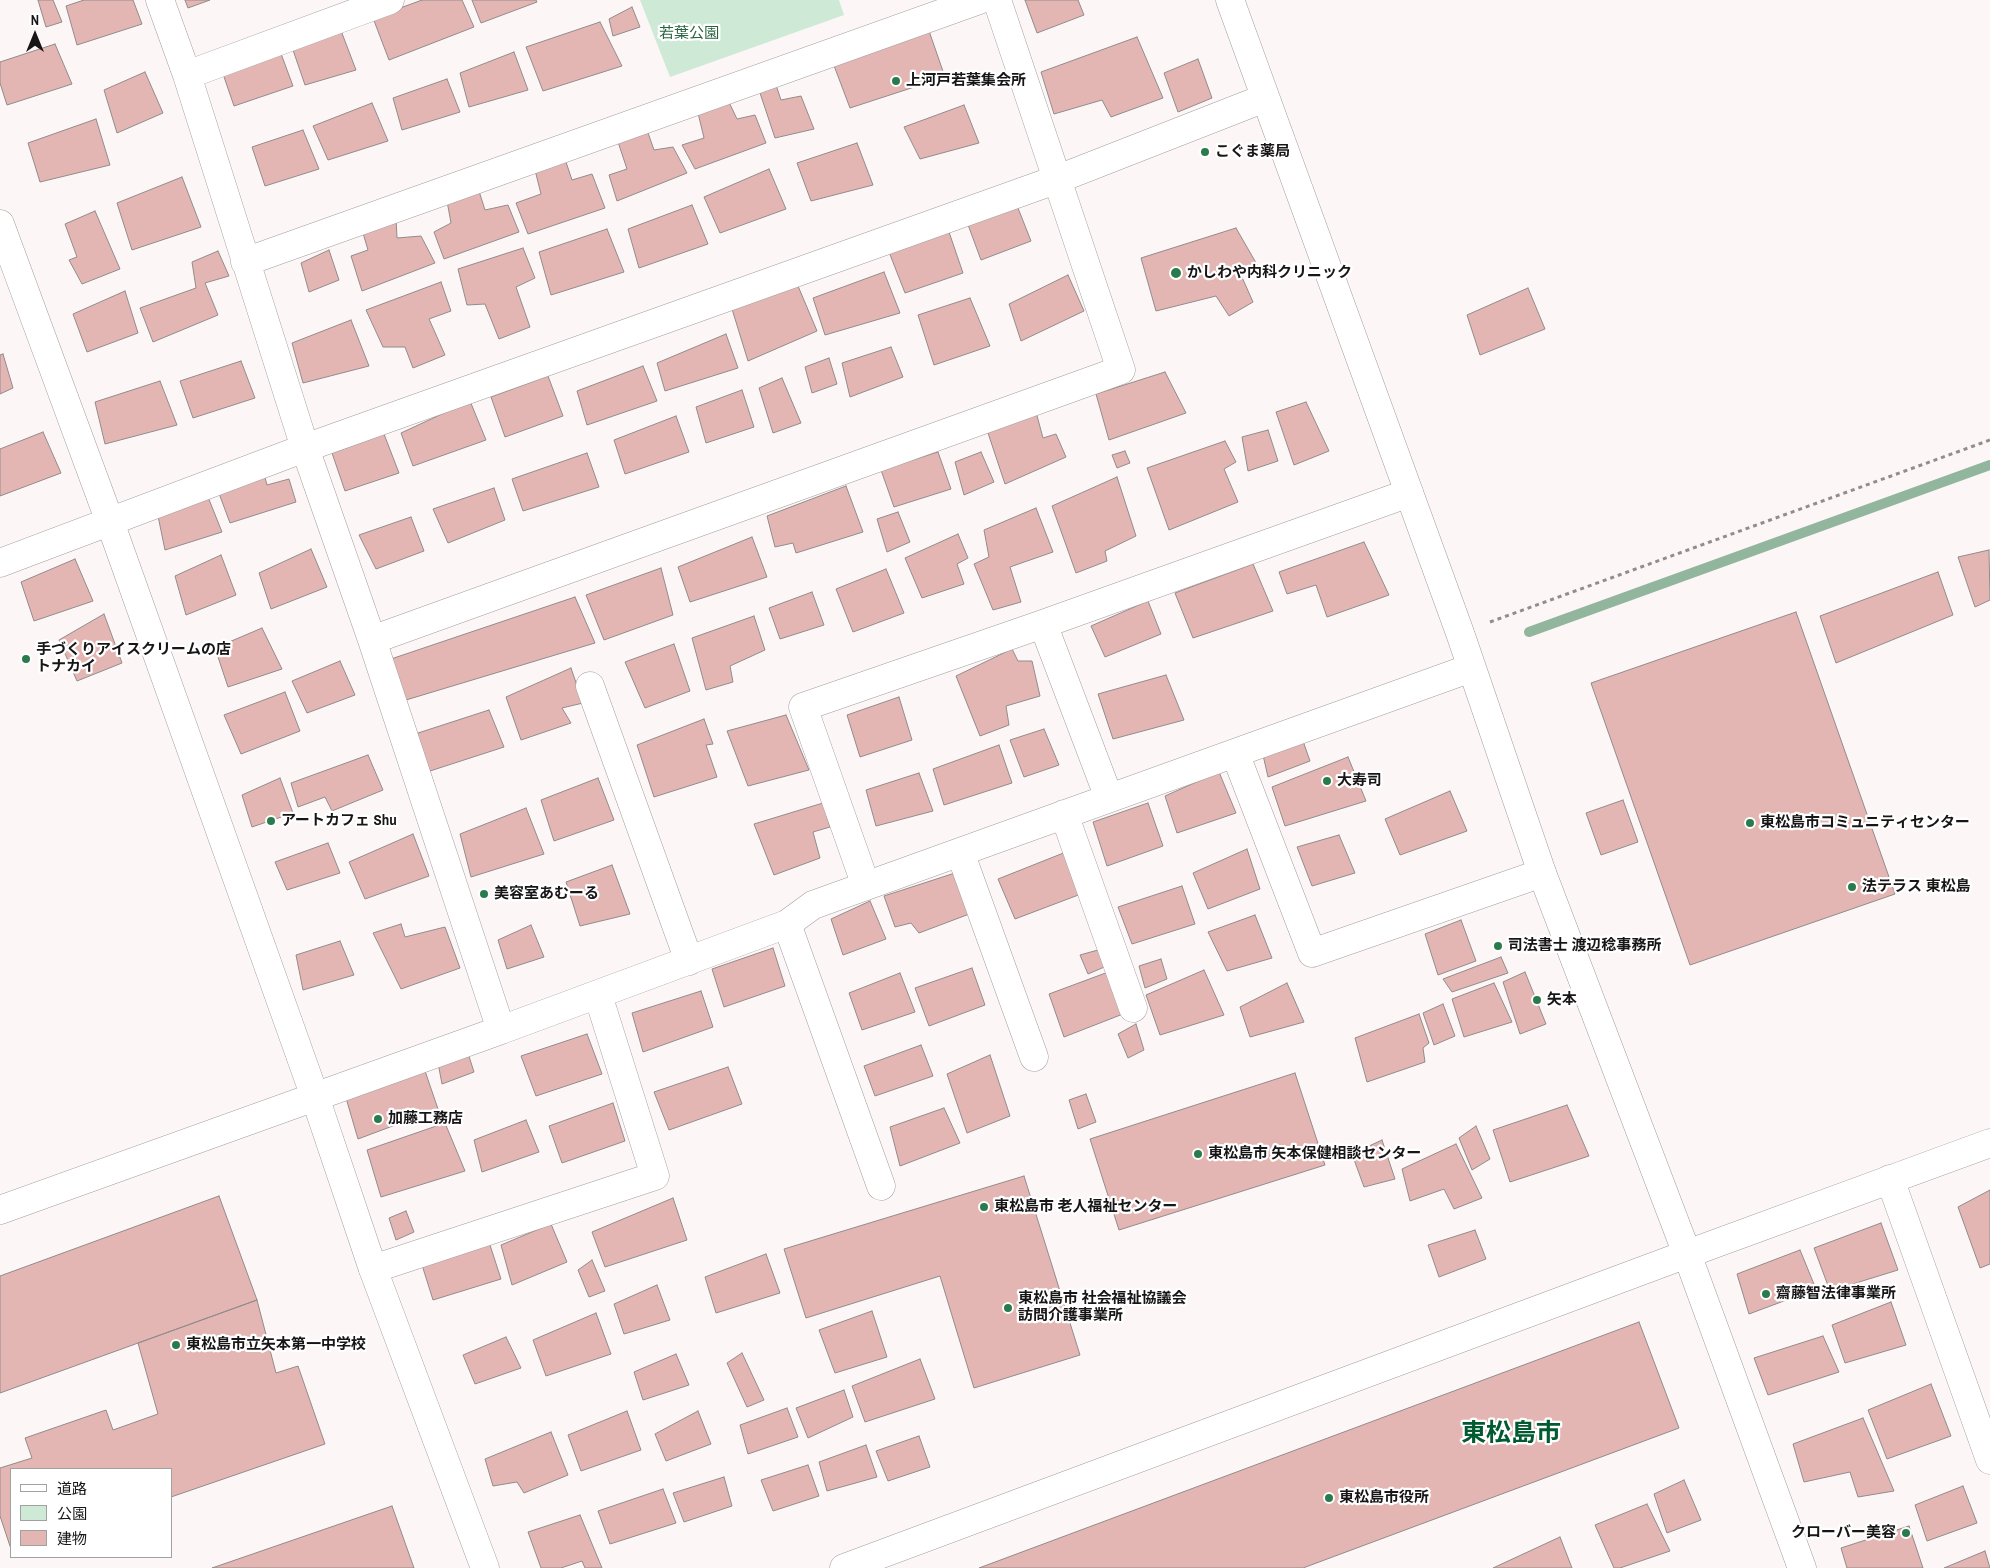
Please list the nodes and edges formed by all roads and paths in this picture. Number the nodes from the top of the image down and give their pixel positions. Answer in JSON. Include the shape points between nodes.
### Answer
{"nodes":[{"id":1,"x":160,"y":0,"type":"edge"},
{"id":2,"x":390,"y":0,"type":"edge"},
{"id":3,"x":979,"y":0,"type":"edge"},
{"id":4,"x":997,"y":0,"type":"edge"},
{"id":5,"x":1230,"y":0,"type":"edge"},
{"id":6,"x":187,"y":74,"type":"junction"},
{"id":7,"x":1265,"y":98,"type":"junction"},
{"id":8,"x":1058,"y":179,"type":"junction"},
{"id":9,"x":0,"y":224,"type":"edge"},
{"id":10,"x":245,"y":262,"type":"junction"},
{"id":11,"x":1990,"y":440,"type":"edge"},
{"id":12,"x":305,"y":448,"type":"junction"},
{"id":13,"x":1409,"y":493,"type":"junction"},
{"id":14,"x":110,"y":522,"type":"junction"},
{"id":15,"x":0,"y":563,"type":"edge"},
{"id":16,"x":1043,"y":624,"type":"junction"},
{"id":17,"x":1460,"y":633,"type":"junction"},
{"id":18,"x":372,"y":640,"type":"junction"},
{"id":19,"x":1471,"y":668,"type":"junction"},
{"id":20,"x":590,"y":686,"type":"dead end"},
{"id":21,"x":1235,"y":753,"type":"junction"},
{"id":22,"x":1109,"y":798,"type":"junction"},
{"id":23,"x":1064,"y":814,"type":"junction"},
{"id":24,"x":960,"y":852,"type":"junction"},
{"id":25,"x":1542,"y":873,"type":"junction"},
{"id":26,"x":866,"y":886,"type":"junction"},
{"id":27,"x":787,"y":924,"type":"junction"},
{"id":28,"x":689,"y":961,"type":"junction"},
{"id":29,"x":598,"y":996,"type":"junction"},
{"id":30,"x":1133,"y":1008,"type":"dead end"},
{"id":31,"x":502,"y":1030,"type":"junction"},
{"id":32,"x":1034,"y":1056,"type":"dead end"},
{"id":33,"x":315,"y":1097,"type":"junction"},
{"id":34,"x":1990,"y":1143,"type":"edge"},
{"id":35,"x":1890,"y":1179,"type":"junction"},
{"id":36,"x":881,"y":1186,"type":"dead end"},
{"id":37,"x":0,"y":1210,"type":"edge"},
{"id":38,"x":1687,"y":1254,"type":"junction"},
{"id":39,"x":373,"y":1269,"type":"junction"},
{"id":40,"x":1990,"y":1460,"type":"edge"},
{"id":41,"x":486,"y":1568,"type":"edge"},
{"id":42,"x":844,"y":1568,"type":"edge"},
{"id":43,"x":1802,"y":1568,"type":"edge"}],
"edges":[{"from":1,"to":6,"type":"street"},
{"from":2,"to":6,"type":"street"},
{"from":3,"to":10,"type":"street"},
{"from":4,"to":8,"type":"street"},
{"from":5,"to":7,"type":"street"},
{"from":6,"to":10,"type":"street"},
{"from":7,"to":8,"type":"street"},
{"from":7,"to":13,"type":"street"},
{"from":8,"to":12,"type":"street"},
{"from":8,"to":18,"type":"street","via":[[1121,370]]},
{"from":9,"to":14,"type":"street"},
{"from":10,"to":12,"type":"street"},
{"from":11,"to":17,"type":"path"},
{"from":12,"to":14,"type":"street"},
{"from":12,"to":18,"type":"street"},
{"from":13,"to":16,"type":"street"},
{"from":13,"to":17,"type":"street"},
{"from":14,"to":15,"type":"street"},
{"from":14,"to":33,"type":"street"},
{"from":16,"to":22,"type":"street"},
{"from":16,"to":26,"type":"street","via":[[803,706]]},
{"from":17,"to":19,"type":"street"},
{"from":18,"to":31,"type":"street"},
{"from":19,"to":21,"type":"street"},
{"from":19,"to":25,"type":"street"},
{"from":20,"to":28,"type":"street"},
{"from":21,"to":22,"type":"street"},
{"from":21,"to":25,"type":"street","via":[[1312,953]]},
{"from":22,"to":23,"type":"street"},
{"from":23,"to":24,"type":"street"},
{"from":23,"to":30,"type":"street"},
{"from":24,"to":26,"type":"street"},
{"from":24,"to":32,"type":"street"},
{"from":25,"to":38,"type":"street"},
{"from":26,"to":27,"type":"street","via":[[813,905]]},
{"from":27,"to":28,"type":"street"},
{"from":27,"to":36,"type":"street"},
{"from":28,"to":29,"type":"street"},
{"from":29,"to":31,"type":"street"},
{"from":29,"to":39,"type":"street","via":[[655,1176]]},
{"from":31,"to":33,"type":"street"},
{"from":33,"to":37,"type":"street"},
{"from":33,"to":39,"type":"street"},
{"from":34,"to":35,"type":"street"},
{"from":35,"to":38,"type":"street"},
{"from":35,"to":40,"type":"street"},
{"from":38,"to":42,"type":"street"},
{"from":38,"to":43,"type":"street"},
{"from":39,"to":41,"type":"street"}]}
